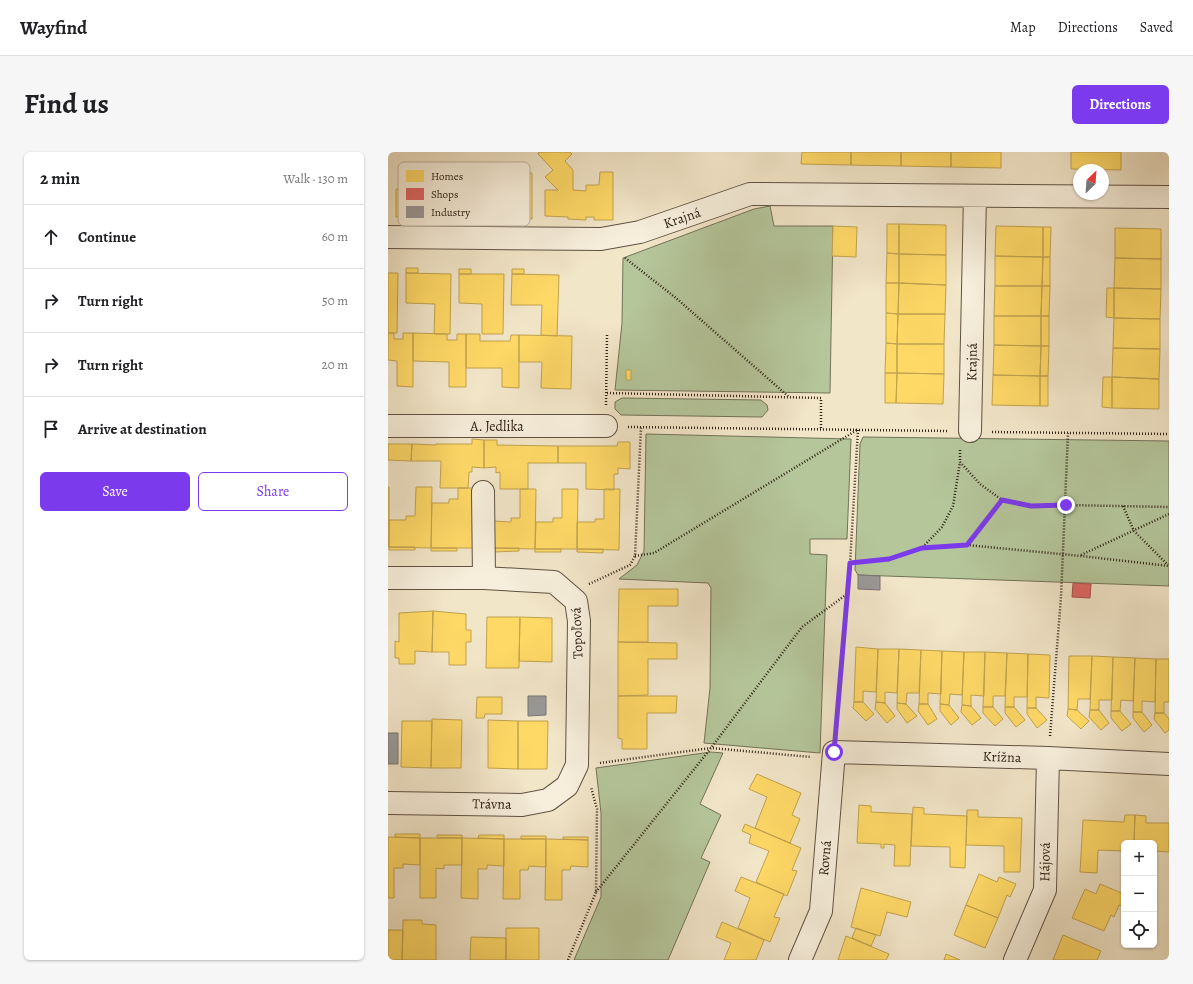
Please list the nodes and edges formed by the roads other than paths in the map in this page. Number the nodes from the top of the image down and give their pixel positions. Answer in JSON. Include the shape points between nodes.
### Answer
{"nodes":[{"id":1,"x":975,"y":196,"type":"junction"},
{"id":2,"x":1169,"y":197,"type":"edge"},
{"id":3,"x":388,"y":237,"type":"edge"},
{"id":4,"x":388,"y":426,"type":"edge"},
{"id":5,"x":606,"y":426,"type":"road end"},
{"id":6,"x":965,"y":431,"type":"road end"},
{"id":7,"x":483,"y":492,"type":"dead end"},
{"id":8,"x":388,"y":578,"type":"edge"},
{"id":9,"x":484,"y":578,"type":"junction"},
{"id":10,"x":834,"y":752,"type":"joint"},
{"id":11,"x":1048,"y":758,"type":"junction"},
{"id":12,"x":1169,"y":764,"type":"edge"},
{"id":13,"x":576,"y":765,"type":"joint"},
{"id":14,"x":388,"y":803,"type":"edge"},
{"id":15,"x":800,"y":960,"type":"edge"},
{"id":16,"x":1015,"y":960,"type":"edge"}],
"edges":[{"from":1,"to":2,"type":"street","name":"Krajná"},
{"from":1,"to":3,"type":"street","name":"Krajná","via":[[750,194],[640,232],[601,239]]},
{"from":1,"to":6,"type":"street","name":"Krajná"},
{"from":4,"to":5,"type":"street","name":"A. Jedlika"},
{"from":7,"to":9,"type":"street"},
{"from":8,"to":9,"type":"street","name":"Topoľová"},
{"from":9,"to":13,"type":"street","name":"Topoľová","via":[[554,582],[576,601]]},
{"from":10,"to":11,"type":"street","name":"Krížna"},
{"from":10,"to":15,"type":"street","name":"Rovná","via":[[821,910]]},
{"from":11,"to":12,"type":"street","name":"Krížna"},
{"from":11,"to":16,"type":"street","name":"Hájová","via":[[1045,890]]},
{"from":13,"to":14,"type":"street","name":"Trávna","via":[[567,786],[548,800],[522,805]]}]}
